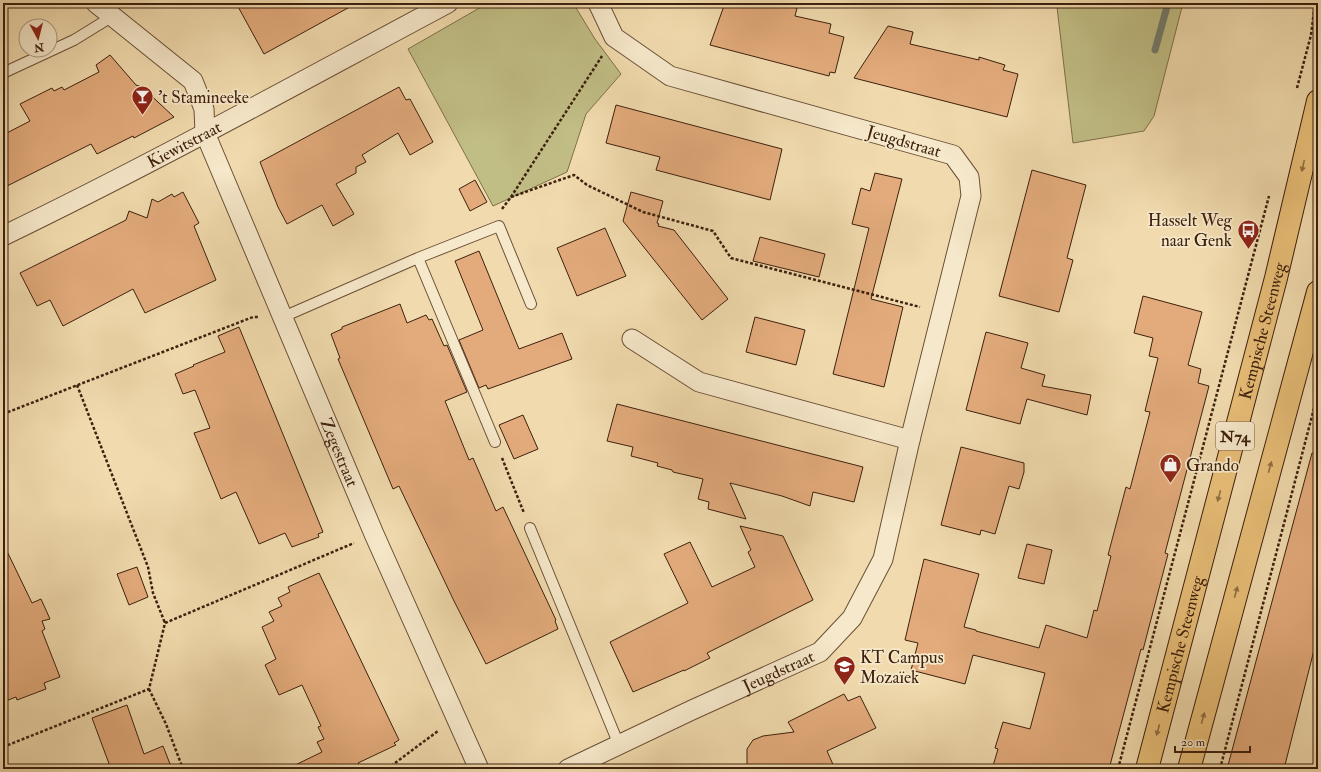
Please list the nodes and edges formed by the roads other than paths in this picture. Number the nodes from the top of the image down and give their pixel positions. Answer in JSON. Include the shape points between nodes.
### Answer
{"nodes":[{"id":1,"x":96,"y":3,"type":"edge"},
{"id":2,"x":448,"y":3,"type":"edge"},
{"id":3,"x":598,"y":3,"type":"edge"},
{"id":4,"x":113,"y":16,"type":"junction"},
{"id":5,"x":3,"y":73,"type":"edge"},
{"id":6,"x":1318,"y":101,"type":"edge"},
{"id":7,"x":205,"y":134,"type":"junction"},
{"id":8,"x":3,"y":236,"type":"edge"},
{"id":9,"x":418,"y":258,"type":"junction"},
{"id":10,"x":1318,"y":292,"type":"edge"},
{"id":11,"x":532,"y":304,"type":"dead end"},
{"id":12,"x":283,"y":317,"type":"junction"},
{"id":13,"x":632,"y":339,"type":"dead end"},
{"id":14,"x":910,"y":440,"type":"junction"},
{"id":15,"x":495,"y":442,"type":"road end"},
{"id":16,"x":530,"y":528,"type":"road end"},
{"id":17,"x":619,"y":745,"type":"junction"},
{"id":18,"x":479,"y":769,"type":"edge"},
{"id":19,"x":568,"y":769,"type":"edge"},
{"id":20,"x":1147,"y":769,"type":"edge"},
{"id":21,"x":1189,"y":769,"type":"edge"}],
"edges":[{"from":1,"to":4,"type":"street"},
{"from":2,"to":7,"type":"street","name":"Kiewitstraat"},
{"from":3,"to":14,"type":"street","name":"Jeugdstraat","via":[[614,37],[670,76],[953,155],[969,177],[971,196]]},
{"from":4,"to":5,"type":"lane","via":[[74,40]]},
{"from":4,"to":7,"type":"street","via":[[193,81],[204,109]]},
{"from":6,"to":20,"type":"main road","name":"Kempische Steenweg","number":"N74","one_way":true,"via":[[1276,278]]},
{"from":7,"to":8,"type":"street","name":"Kiewitstraat"},
{"from":7,"to":12,"type":"street","name":"Zegestraat"},
{"from":9,"to":11,"type":"lane","via":[[499,226]]},
{"from":9,"to":12,"type":"lane"},
{"from":9,"to":15,"type":"lane"},
{"from":21,"to":10,"type":"main road","number":"N74","one_way":true},
{"from":12,"to":18,"type":"street","name":"Zegestraat","via":[[374,534]]},
{"from":13,"to":14,"type":"street","via":[[699,382]]},
{"from":14,"to":17,"type":"street","name":"Jeugdstraat","via":[[883,559],[852,618],[820,652]]},
{"from":16,"to":17,"type":"lane"},
{"from":17,"to":19,"type":"street","name":"Jeugdstraat"}]}
